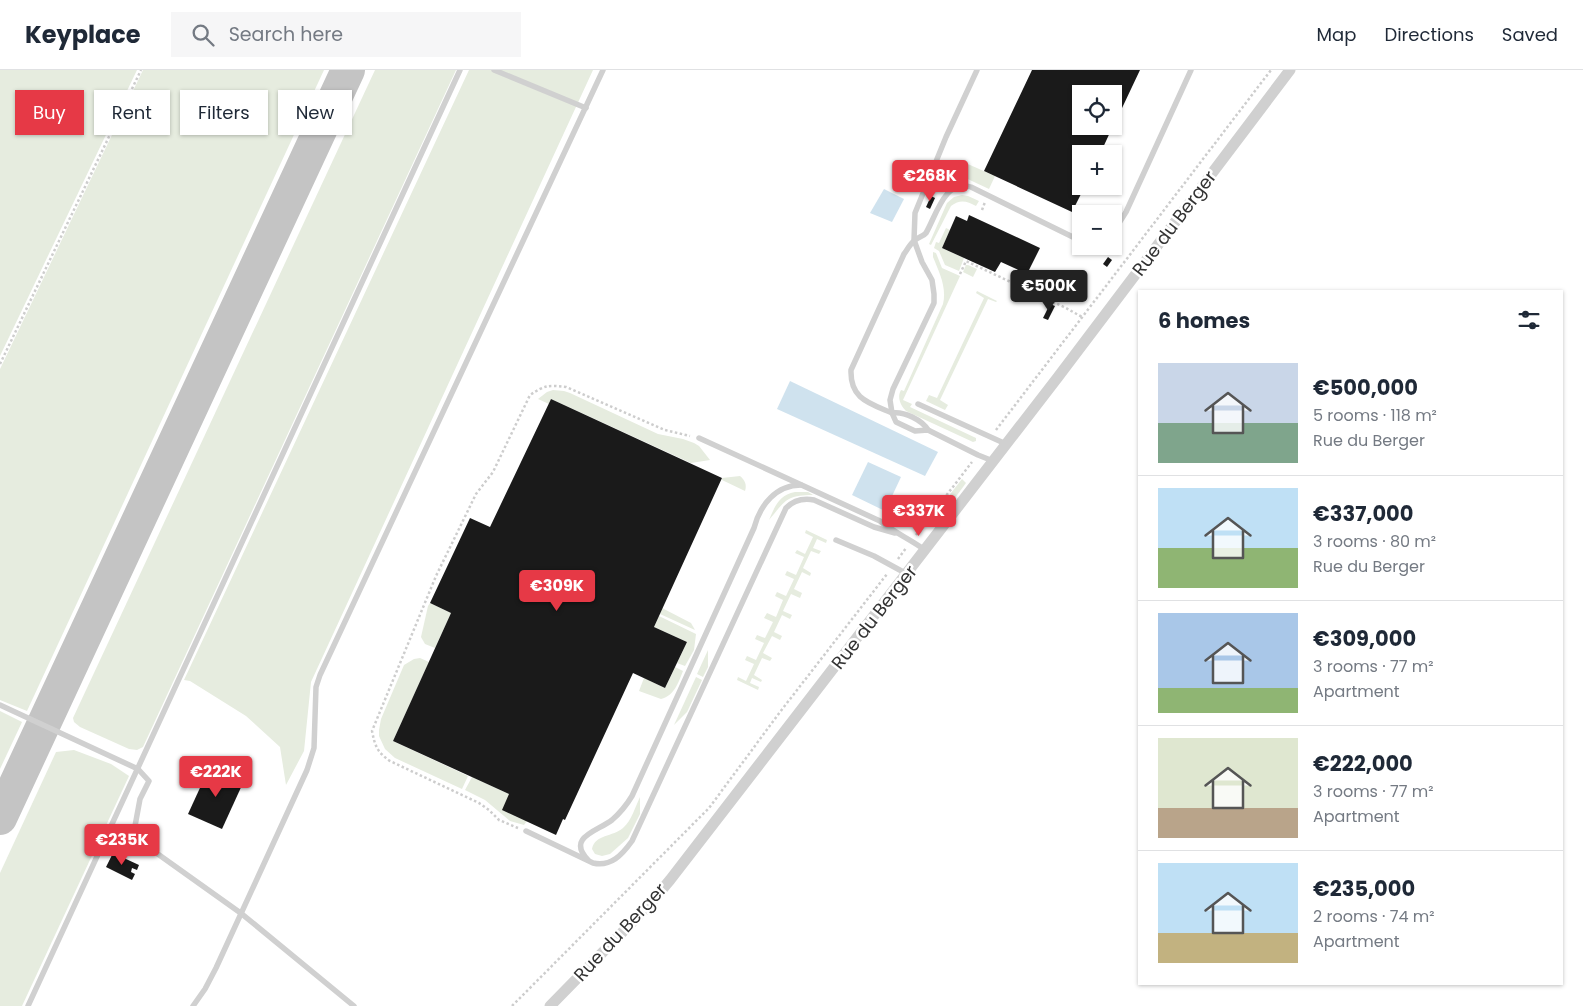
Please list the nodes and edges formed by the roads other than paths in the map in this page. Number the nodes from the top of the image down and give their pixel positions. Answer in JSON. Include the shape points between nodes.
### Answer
{"nodes":[{"id":1,"x":460,"y":70,"type":"edge"},
{"id":2,"x":494,"y":70,"type":"edge"},
{"id":3,"x":603,"y":70,"type":"edge"},
{"id":4,"x":977,"y":70,"type":"edge"},
{"id":5,"x":1191,"y":70,"type":"edge"},
{"id":6,"x":1290,"y":70,"type":"edge"},
{"id":7,"x":586,"y":108,"type":"junction"},
{"id":8,"x":1122,"y":217,"type":"edge"},
{"id":9,"x":1072,"y":237,"type":"edge"},
{"id":10,"x":914,"y":240,"type":"junction"},
{"id":11,"x":918,"y":404,"type":"dead end"},
{"id":12,"x":892,"y":413,"type":"junction"},
{"id":13,"x":928,"y":430,"type":"junction"},
{"id":14,"x":699,"y":438,"type":"road end"},
{"id":15,"x":1006,"y":444,"type":"junction"},
{"id":16,"x":993,"y":460,"type":"junction"},
{"id":17,"x":801,"y":485,"type":"junction"},
{"id":18,"x":895,"y":533,"type":"junction"},
{"id":19,"x":836,"y":540,"type":"dead end"},
{"id":20,"x":926,"y":550,"type":"junction"},
{"id":21,"x":907,"y":574,"type":"junction"},
{"id":22,"x":0,"y":705,"type":"edge"},
{"id":23,"x":138,"y":769,"type":"junction"},
{"id":24,"x":526,"y":831,"type":"road end"},
{"id":25,"x":589,"y":861,"type":"junction"},
{"id":26,"x":242,"y":914,"type":"junction"},
{"id":27,"x":28,"y":1006,"type":"edge"},
{"id":28,"x":193,"y":1006,"type":"edge"},
{"id":29,"x":354,"y":1006,"type":"edge"},
{"id":30,"x":550,"y":1006,"type":"edge"}],
"edges":[{"from":1,"to":23,"type":"lane"},
{"from":2,"to":7,"type":"lane"},
{"from":3,"to":7,"type":"lane"},
{"from":4,"to":10,"type":"lane","via":[[915,213]]},
{"from":5,"to":8,"type":"lane"},
{"from":6,"to":15,"type":"street","name":"Rue du Berger"},
{"from":7,"to":26,"type":"lane","via":[[320,675],[316,687],[314,748],[307,770]]},
{"from":9,"to":10,"type":"lane","via":[[965,185],[946,195],[925,235]]},
{"from":10,"to":12,"type":"lane","via":[[932,280],[934,303],[893,389],[890,400]]},
{"from":10,"to":12,"type":"lane","via":[[904,254],[851,370],[854,389],[863,400]]},
{"from":11,"to":15,"type":"lane"},
{"from":12,"to":13,"type":"lane","via":[[904,414],[924,424]]},
{"from":12,"to":13,"type":"lane","via":[[896,422],[915,432]]},
{"from":13,"to":16,"type":"lane"},
{"from":14,"to":17,"type":"lane"},
{"from":15,"to":16,"type":"street","name":"Rue du Berger"},
{"from":16,"to":20,"type":"street","name":"Rue du Berger"},
{"from":17,"to":18,"type":"lane","via":[[880,521]]},
{"from":17,"to":25,"type":"lane","via":[[787,486],[773,495],[757,519],[632,796],[613,819],[582,840],[581,851]]},
{"from":18,"to":20,"type":"lane"},
{"from":18,"to":25,"type":"lane","via":[[814,500],[792,502],[786,508],[632,841],[610,863]]},
{"from":19,"to":21,"type":"lane"},
{"from":20,"to":21,"type":"street","name":"Rue du Berger"},
{"from":21,"to":30,"type":"street","name":"Rue du Berger","via":[[670,880]]},
{"from":22,"to":23,"type":"lane"},
{"from":23,"to":26,"type":"lane","via":[[149,781],[140,799],[135,826],[148,847]]},
{"from":23,"to":27,"type":"lane"},
{"from":24,"to":25,"type":"lane"},
{"from":26,"to":28,"type":"lane","via":[[205,989]]},
{"from":26,"to":29,"type":"lane"}]}
